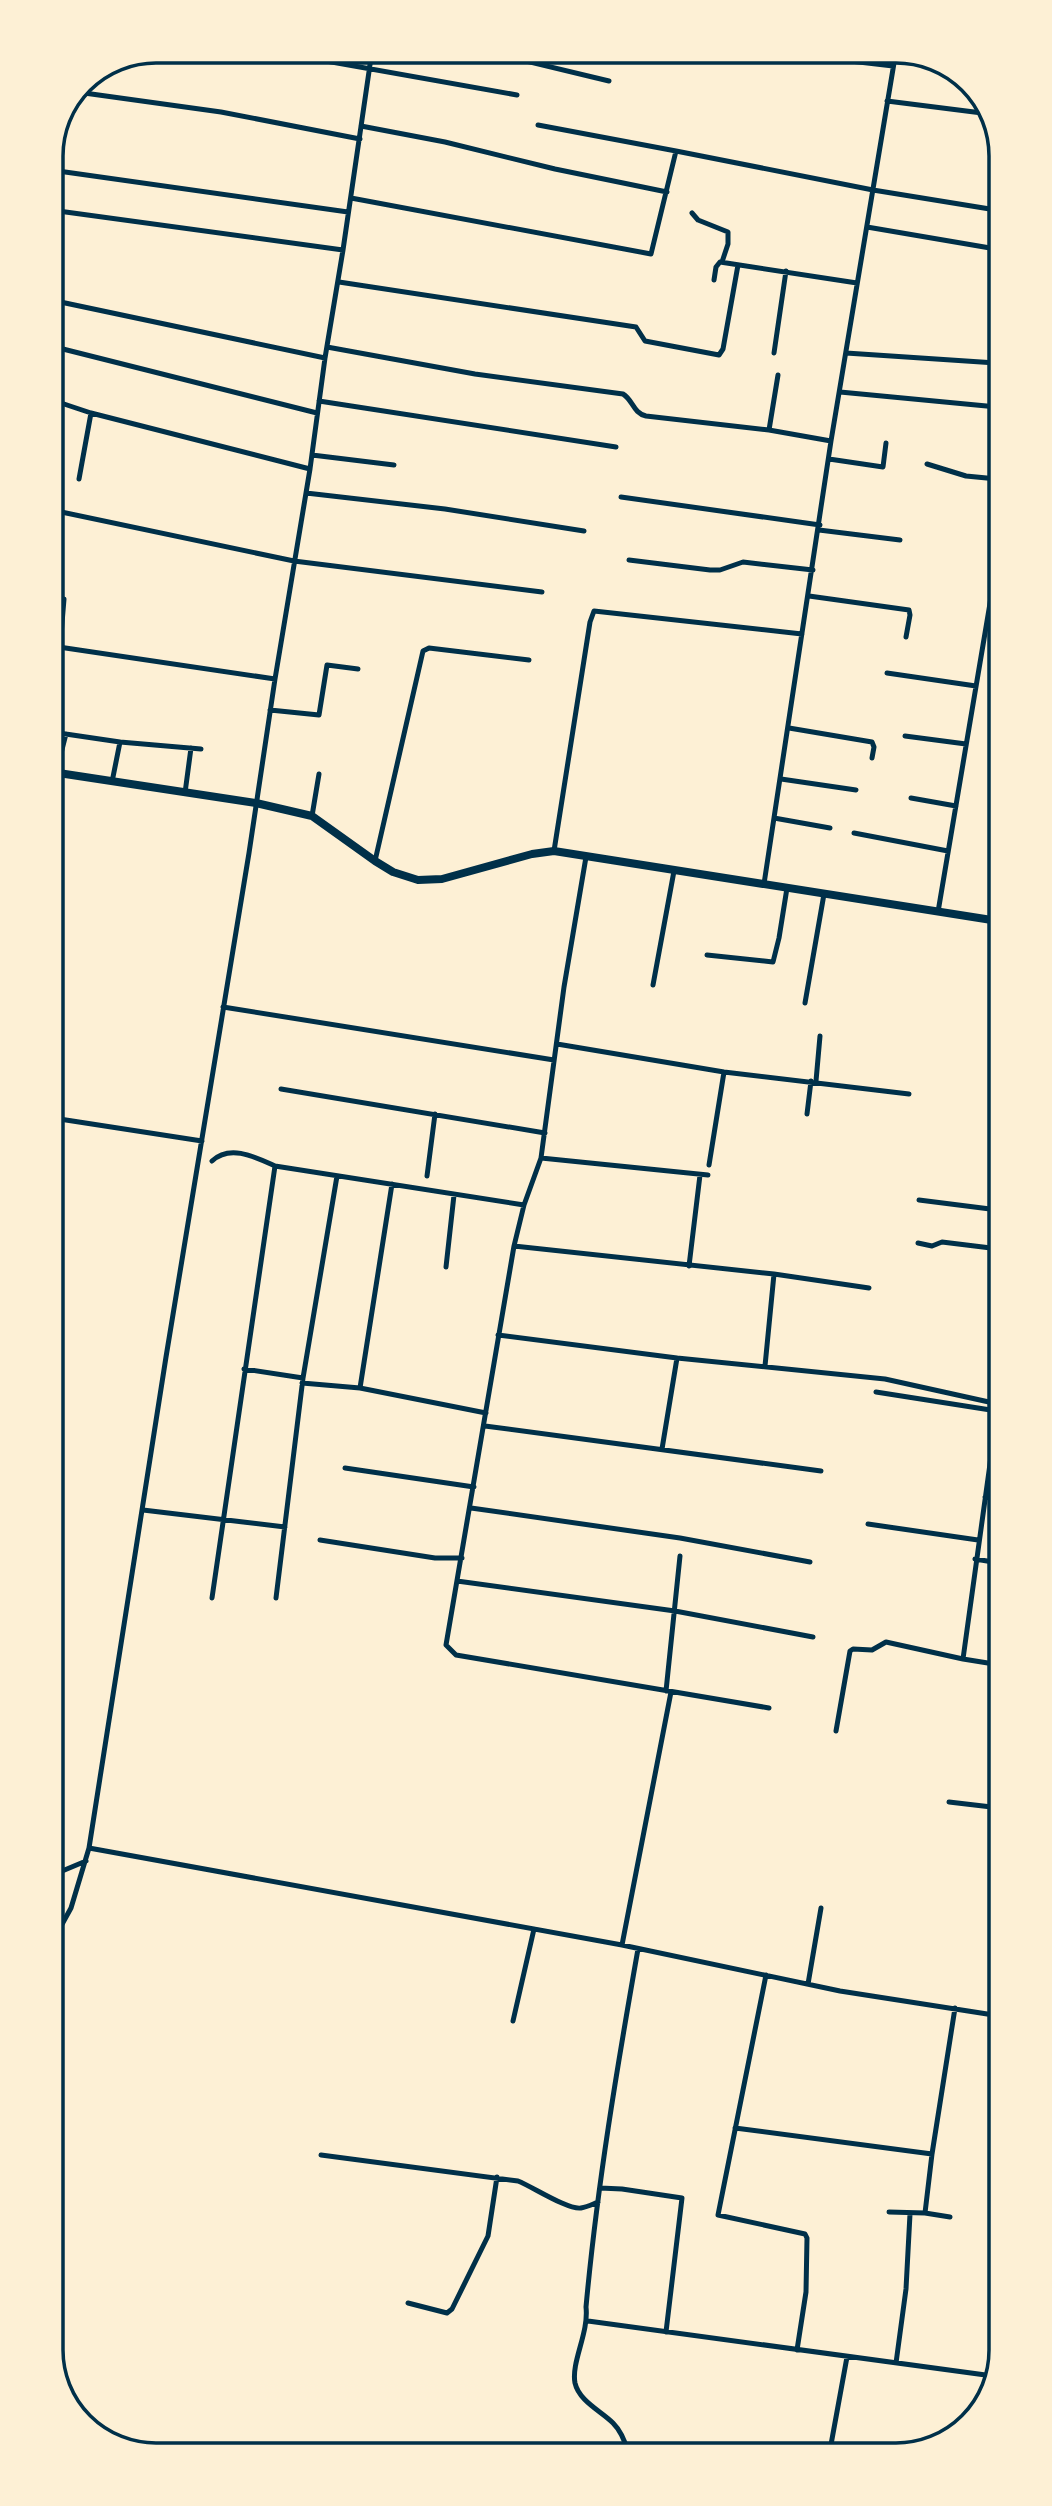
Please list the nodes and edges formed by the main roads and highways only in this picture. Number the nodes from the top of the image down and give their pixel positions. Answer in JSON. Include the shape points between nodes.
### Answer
{"nodes":[{"id":1,"x":63,"y":774,"type":"edge"},
{"id":2,"x":989,"y":920,"type":"edge"}],
"edges":[{"from":1,"to":2,"type":"main road","via":[[312,816],[393,872],[418,880],[442,879],[554,851]]}]}
